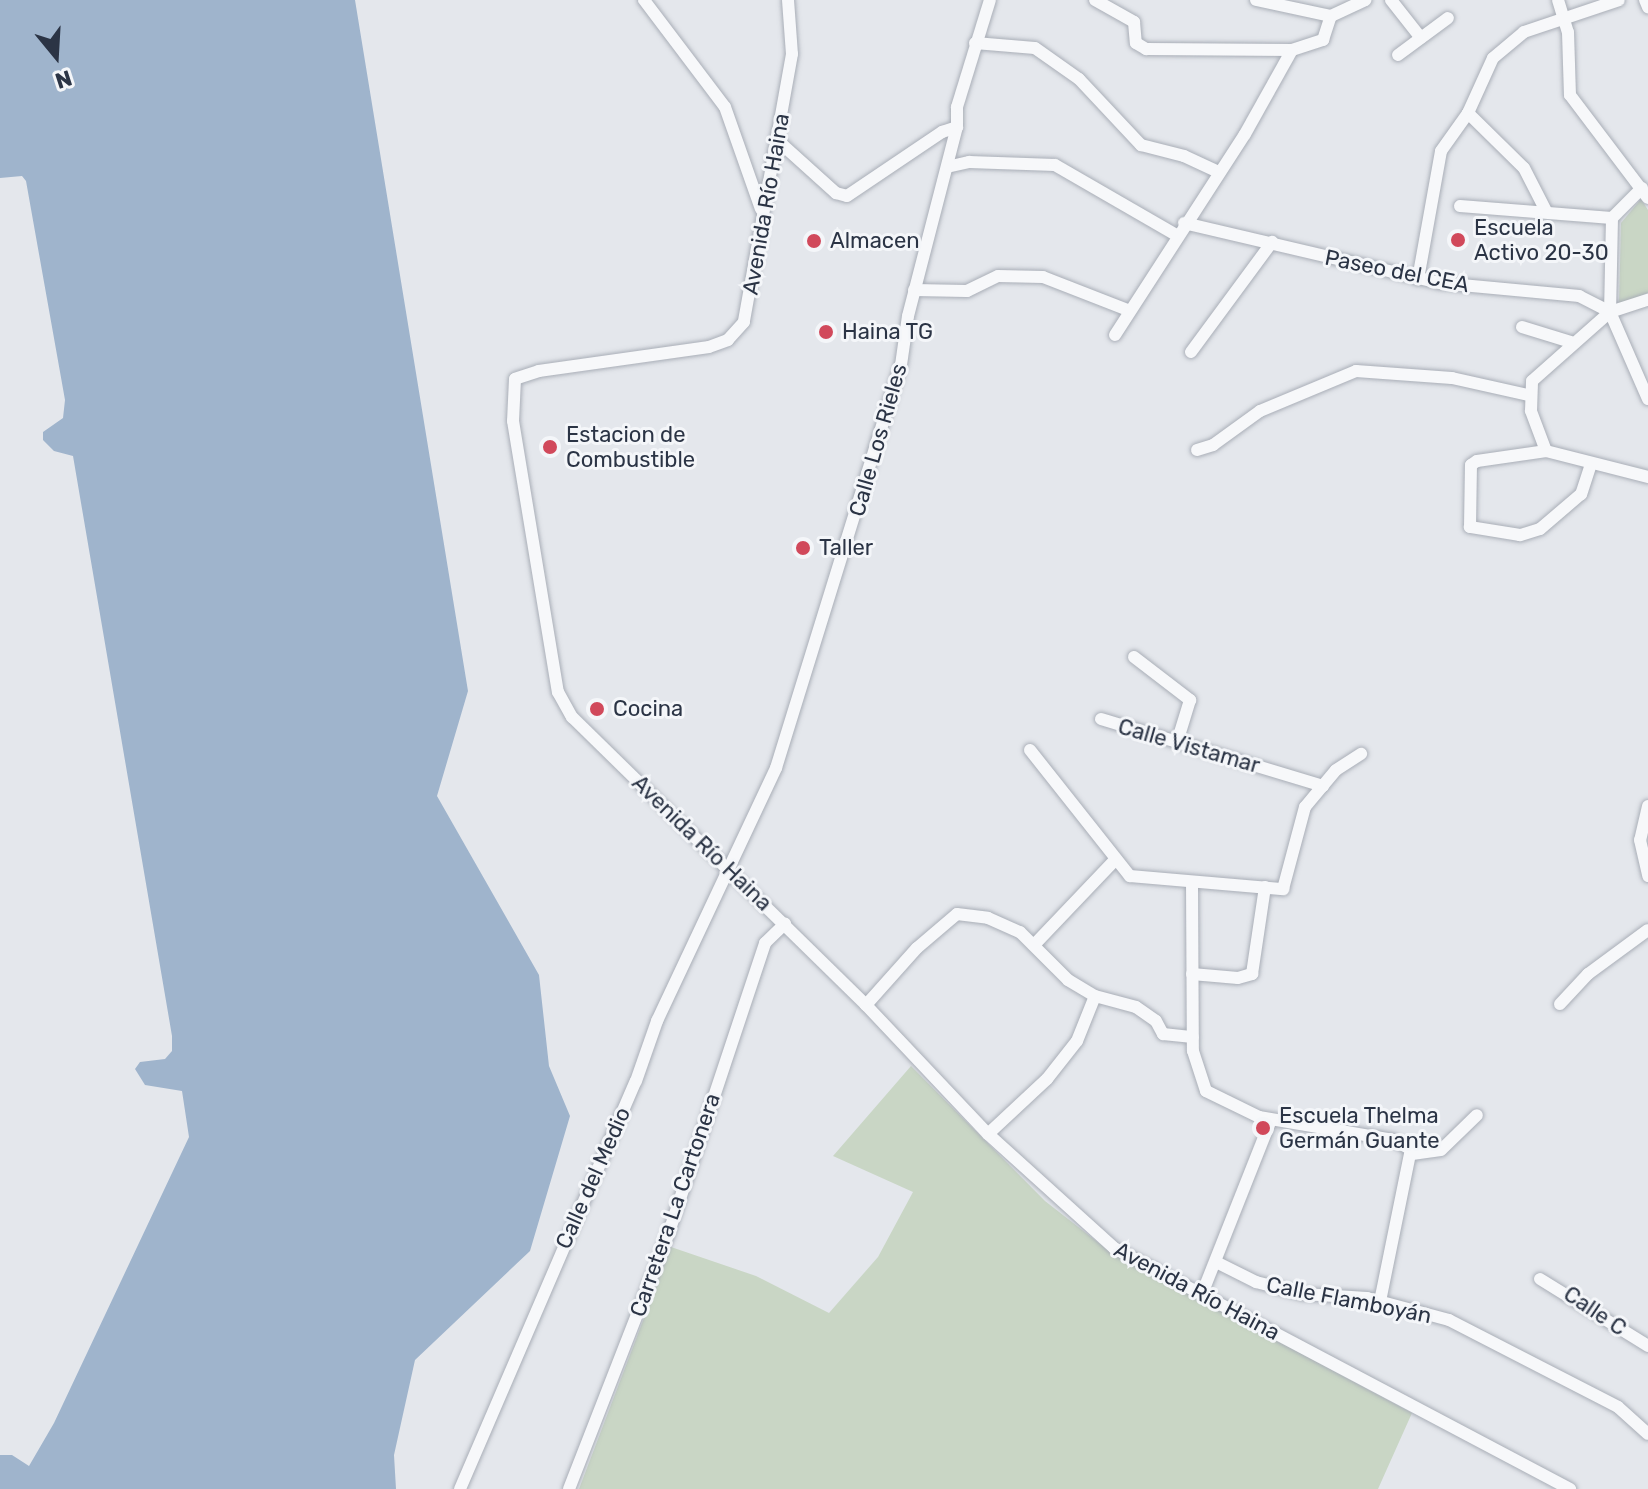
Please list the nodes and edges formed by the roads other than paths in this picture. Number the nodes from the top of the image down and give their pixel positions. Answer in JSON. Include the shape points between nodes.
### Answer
{"nodes":[{"id":1,"x":644,"y":0,"type":"edge"},
{"id":2,"x":788,"y":0,"type":"edge"},
{"id":3,"x":990,"y":0,"type":"edge"},
{"id":4,"x":1095,"y":0,"type":"edge"},
{"id":5,"x":1256,"y":0,"type":"edge"},
{"id":6,"x":1366,"y":0,"type":"edge"},
{"id":7,"x":1391,"y":0,"type":"edge"},
{"id":8,"x":1558,"y":0,"type":"edge"},
{"id":9,"x":1619,"y":0,"type":"edge"},
{"id":10,"x":1645,"y":0,"type":"edge"},
{"id":11,"x":1315,"y":6,"type":"edge"},
{"id":12,"x":1648,"y":7,"type":"edge"},
{"id":13,"x":1331,"y":16,"type":"junction"},
{"id":14,"x":1448,"y":18,"type":"dead end"},
{"id":15,"x":1565,"y":18,"type":"junction"},
{"id":16,"x":1421,"y":38,"type":"junction"},
{"id":17,"x":975,"y":43,"type":"junction"},
{"id":18,"x":1292,"y":50,"type":"junction"},
{"id":19,"x":1398,"y":55,"type":"dead end"},
{"id":20,"x":1468,"y":113,"type":"junction"},
{"id":21,"x":957,"y":127,"type":"junction"},
{"id":22,"x":776,"y":139,"type":"junction"},
{"id":23,"x":947,"y":167,"type":"junction"},
{"id":24,"x":1219,"y":172,"type":"junction"},
{"id":25,"x":1645,"y":193,"type":"edge"},
{"id":26,"x":1460,"y":206,"type":"dead end"},
{"id":27,"x":761,"y":209,"type":"junction"},
{"id":28,"x":1546,"y":211,"type":"junction"},
{"id":29,"x":1612,"y":218,"type":"junction"},
{"id":30,"x":1180,"y":229,"type":"junction"},
{"id":31,"x":1272,"y":242,"type":"junction"},
{"id":32,"x":1418,"y":279,"type":"junction"},
{"id":33,"x":914,"y":290,"type":"junction"},
{"id":34,"x":1648,"y":300,"type":"edge"},
{"id":35,"x":1130,"y":311,"type":"junction"},
{"id":36,"x":1610,"y":312,"type":"junction"},
{"id":37,"x":1522,"y":327,"type":"dead end"},
{"id":38,"x":1115,"y":335,"type":"dead end"},
{"id":39,"x":1571,"y":342,"type":"junction"},
{"id":40,"x":1191,"y":352,"type":"dead end"},
{"id":41,"x":1528,"y":395,"type":"junction"},
{"id":42,"x":1648,"y":399,"type":"edge"},
{"id":43,"x":1197,"y":450,"type":"dead end"},
{"id":44,"x":1546,"y":451,"type":"junction"},
{"id":45,"x":1591,"y":464,"type":"junction"},
{"id":46,"x":1648,"y":477,"type":"edge"},
{"id":47,"x":1134,"y":657,"type":"dead end"},
{"id":48,"x":1101,"y":719,"type":"dead end"},
{"id":49,"x":1178,"y":739,"type":"junction"},
{"id":50,"x":1030,"y":750,"type":"dead end"},
{"id":51,"x":1361,"y":754,"type":"dead end"},
{"id":52,"x":1323,"y":786,"type":"junction"},
{"id":53,"x":1648,"y":806,"type":"edge"},
{"id":54,"x":1114,"y":861,"type":"junction"},
{"id":55,"x":729,"y":869,"type":"junction"},
{"id":56,"x":1648,"y":876,"type":"edge"},
{"id":57,"x":1192,"y":882,"type":"junction"},
{"id":58,"x":1265,"y":887,"type":"junction"},
{"id":59,"x":785,"y":924,"type":"junction"},
{"id":60,"x":1648,"y":930,"type":"edge"},
{"id":61,"x":1034,"y":945,"type":"junction"},
{"id":62,"x":1192,"y":974,"type":"junction"},
{"id":63,"x":1095,"y":996,"type":"junction"},
{"id":64,"x":1560,"y":1004,"type":"dead end"},
{"id":65,"x":866,"y":1005,"type":"junction"},
{"id":66,"x":1193,"y":1037,"type":"junction"},
{"id":67,"x":1477,"y":1115,"type":"dead end"},
{"id":68,"x":1271,"y":1120,"type":"junction"},
{"id":69,"x":988,"y":1134,"type":"junction"},
{"id":70,"x":1412,"y":1157,"type":"junction"},
{"id":71,"x":1216,"y":1262,"type":"junction"},
{"id":72,"x":1540,"y":1279,"type":"dead end"},
{"id":73,"x":1202,"y":1294,"type":"junction"},
{"id":74,"x":1380,"y":1301,"type":"junction"},
{"id":75,"x":1648,"y":1346,"type":"edge"},
{"id":76,"x":1648,"y":1434,"type":"edge"},
{"id":77,"x":460,"y":1489,"type":"edge"},
{"id":78,"x":569,"y":1489,"type":"edge"},
{"id":79,"x":1570,"y":1489,"type":"edge"}],
"edges":[{"from":1,"to":27,"type":"street","via":[[725,107]]},
{"from":2,"to":22,"type":"street","name":"Avenida Río Haina","via":[[792,54]]},
{"from":3,"to":17,"type":"street","name":"Calle Los Rieles"},
{"from":4,"to":18,"type":"street","via":[[1134,22],[1140,48]]},
{"from":5,"to":11,"type":"street"},
{"from":6,"to":13,"type":"street"},
{"from":7,"to":16,"type":"street"},
{"from":8,"to":15,"type":"street"},
{"from":9,"to":15,"type":"street"},
{"from":10,"to":12,"type":"street"},
{"from":11,"to":13,"type":"street"},
{"from":13,"to":18,"type":"street","via":[[1323,40]]},
{"from":14,"to":16,"type":"street"},
{"from":15,"to":20,"type":"street","via":[[1509,41],[1493,58]]},
{"from":15,"to":25,"type":"street","via":[[1570,95]]},
{"from":16,"to":19,"type":"street"},
{"from":17,"to":21,"type":"street","name":"Calle Los Rieles","via":[[957,107]]},
{"from":17,"to":24,"type":"street","via":[[1035,48],[1079,79],[1141,145]]},
{"from":18,"to":24,"type":"street"},
{"from":20,"to":28,"type":"street","via":[[1524,168]]},
{"from":20,"to":32,"type":"street","via":[[1441,151]]},
{"from":21,"to":22,"type":"street","via":[[847,196],[836,193]]},
{"from":21,"to":23,"type":"street","name":"Calle Los Rieles"},
{"from":22,"to":27,"type":"street","name":"Avenida Río Haina"},
{"from":23,"to":30,"type":"street","name":"Paseo del CEA","via":[[969,162],[1055,165]]},
{"from":23,"to":33,"type":"street","name":"Calle Los Rieles"},
{"from":24,"to":30,"type":"street"},
{"from":25,"to":29,"type":"street"},
{"from":26,"to":28,"type":"street"},
{"from":27,"to":55,"type":"street","name":"Avenida Río Haina","via":[[750,301],[744,322],[728,340],[539,371],[515,379],[513,398],[558,692],[572,717]]},
{"from":28,"to":29,"type":"street"},
{"from":29,"to":36,"type":"street"},
{"from":30,"to":31,"type":"street","name":"Paseo del CEA"},
{"from":30,"to":35,"type":"street"},
{"from":31,"to":32,"type":"street","name":"Paseo del CEA"},
{"from":31,"to":40,"type":"street"},
{"from":32,"to":36,"type":"street","name":"Paseo del CEA","via":[[1579,296]]},
{"from":33,"to":35,"type":"street","via":[[967,291],[998,276],[1043,277]]},
{"from":33,"to":55,"type":"street","name":"Calle Los Rieles","via":[[901,365],[830,607],[776,768]]},
{"from":34,"to":36,"type":"street"},
{"from":35,"to":38,"type":"street"},
{"from":36,"to":39,"type":"street"},
{"from":36,"to":42,"type":"street"},
{"from":37,"to":39,"type":"street"},
{"from":39,"to":41,"type":"street","via":[[1532,381]]},
{"from":41,"to":43,"type":"street","via":[[1452,378],[1356,371],[1260,411],[1213,445]]},
{"from":41,"to":44,"type":"street"},
{"from":44,"to":45,"type":"street"},
{"from":44,"to":45,"type":"street","via":[[1471,465],[1470,527],[1520,535],[1561,515],[1581,494]]},
{"from":45,"to":46,"type":"street"},
{"from":47,"to":49,"type":"street","via":[[1190,700]]},
{"from":48,"to":49,"type":"street","name":"Calle Vistamar","via":[[1154,737]]},
{"from":49,"to":52,"type":"street","name":"Calle Vistamar"},
{"from":50,"to":54,"type":"street","via":[[1080,809]]},
{"from":51,"to":52,"type":"street"},
{"from":52,"to":58,"type":"street","via":[[1305,807],[1283,889]]},
{"from":53,"to":56,"type":"street","via":[[1640,840]]},
{"from":54,"to":57,"type":"street","via":[[1130,876]]},
{"from":54,"to":61,"type":"street"},
{"from":55,"to":59,"type":"street","name":"Avenida Río Haina"},
{"from":55,"to":77,"type":"street","name":"Calle del Medio","via":[[657,1021]]},
{"from":57,"to":58,"type":"street"},
{"from":57,"to":62,"type":"street"},
{"from":58,"to":62,"type":"street","via":[[1252,974]]},
{"from":59,"to":65,"type":"street","name":"Avenida Río Haina"},
{"from":59,"to":78,"type":"street","name":"Carretera La Cartonera","via":[[765,943],[668,1235]]},
{"from":60,"to":64,"type":"street","via":[[1588,974]]},
{"from":61,"to":63,"type":"street","via":[[1068,980]]},
{"from":61,"to":65,"type":"street","via":[[1020,932],[988,918],[957,914],[917,948]]},
{"from":62,"to":66,"type":"street"},
{"from":63,"to":66,"type":"street","via":[[1136,1007],[1156,1021],[1163,1034]]},
{"from":63,"to":69,"type":"street","via":[[1077,1041]]},
{"from":65,"to":69,"type":"street","name":"Avenida Río Haina"},
{"from":66,"to":68,"type":"street","via":[[1197,1072],[1206,1091]]},
{"from":67,"to":70,"type":"street","via":[[1441,1150]]},
{"from":68,"to":70,"type":"street","via":[[1393,1140],[1404,1143]]},
{"from":68,"to":71,"type":"street"},
{"from":69,"to":73,"type":"street","name":"Avenida Río Haina","via":[[1114,1248]]},
{"from":70,"to":74,"type":"street"},
{"from":71,"to":73,"type":"street"},
{"from":71,"to":74,"type":"street","name":"Calle Flamboyán","via":[[1256,1282],[1303,1294]]},
{"from":72,"to":75,"type":"street","name":"Calle C"},
{"from":73,"to":79,"type":"street","name":"Avenida Río Haina"},
{"from":74,"to":76,"type":"street","name":"Calle Flamboyán","via":[[1449,1320],[1506,1346],[1618,1407]]}]}
